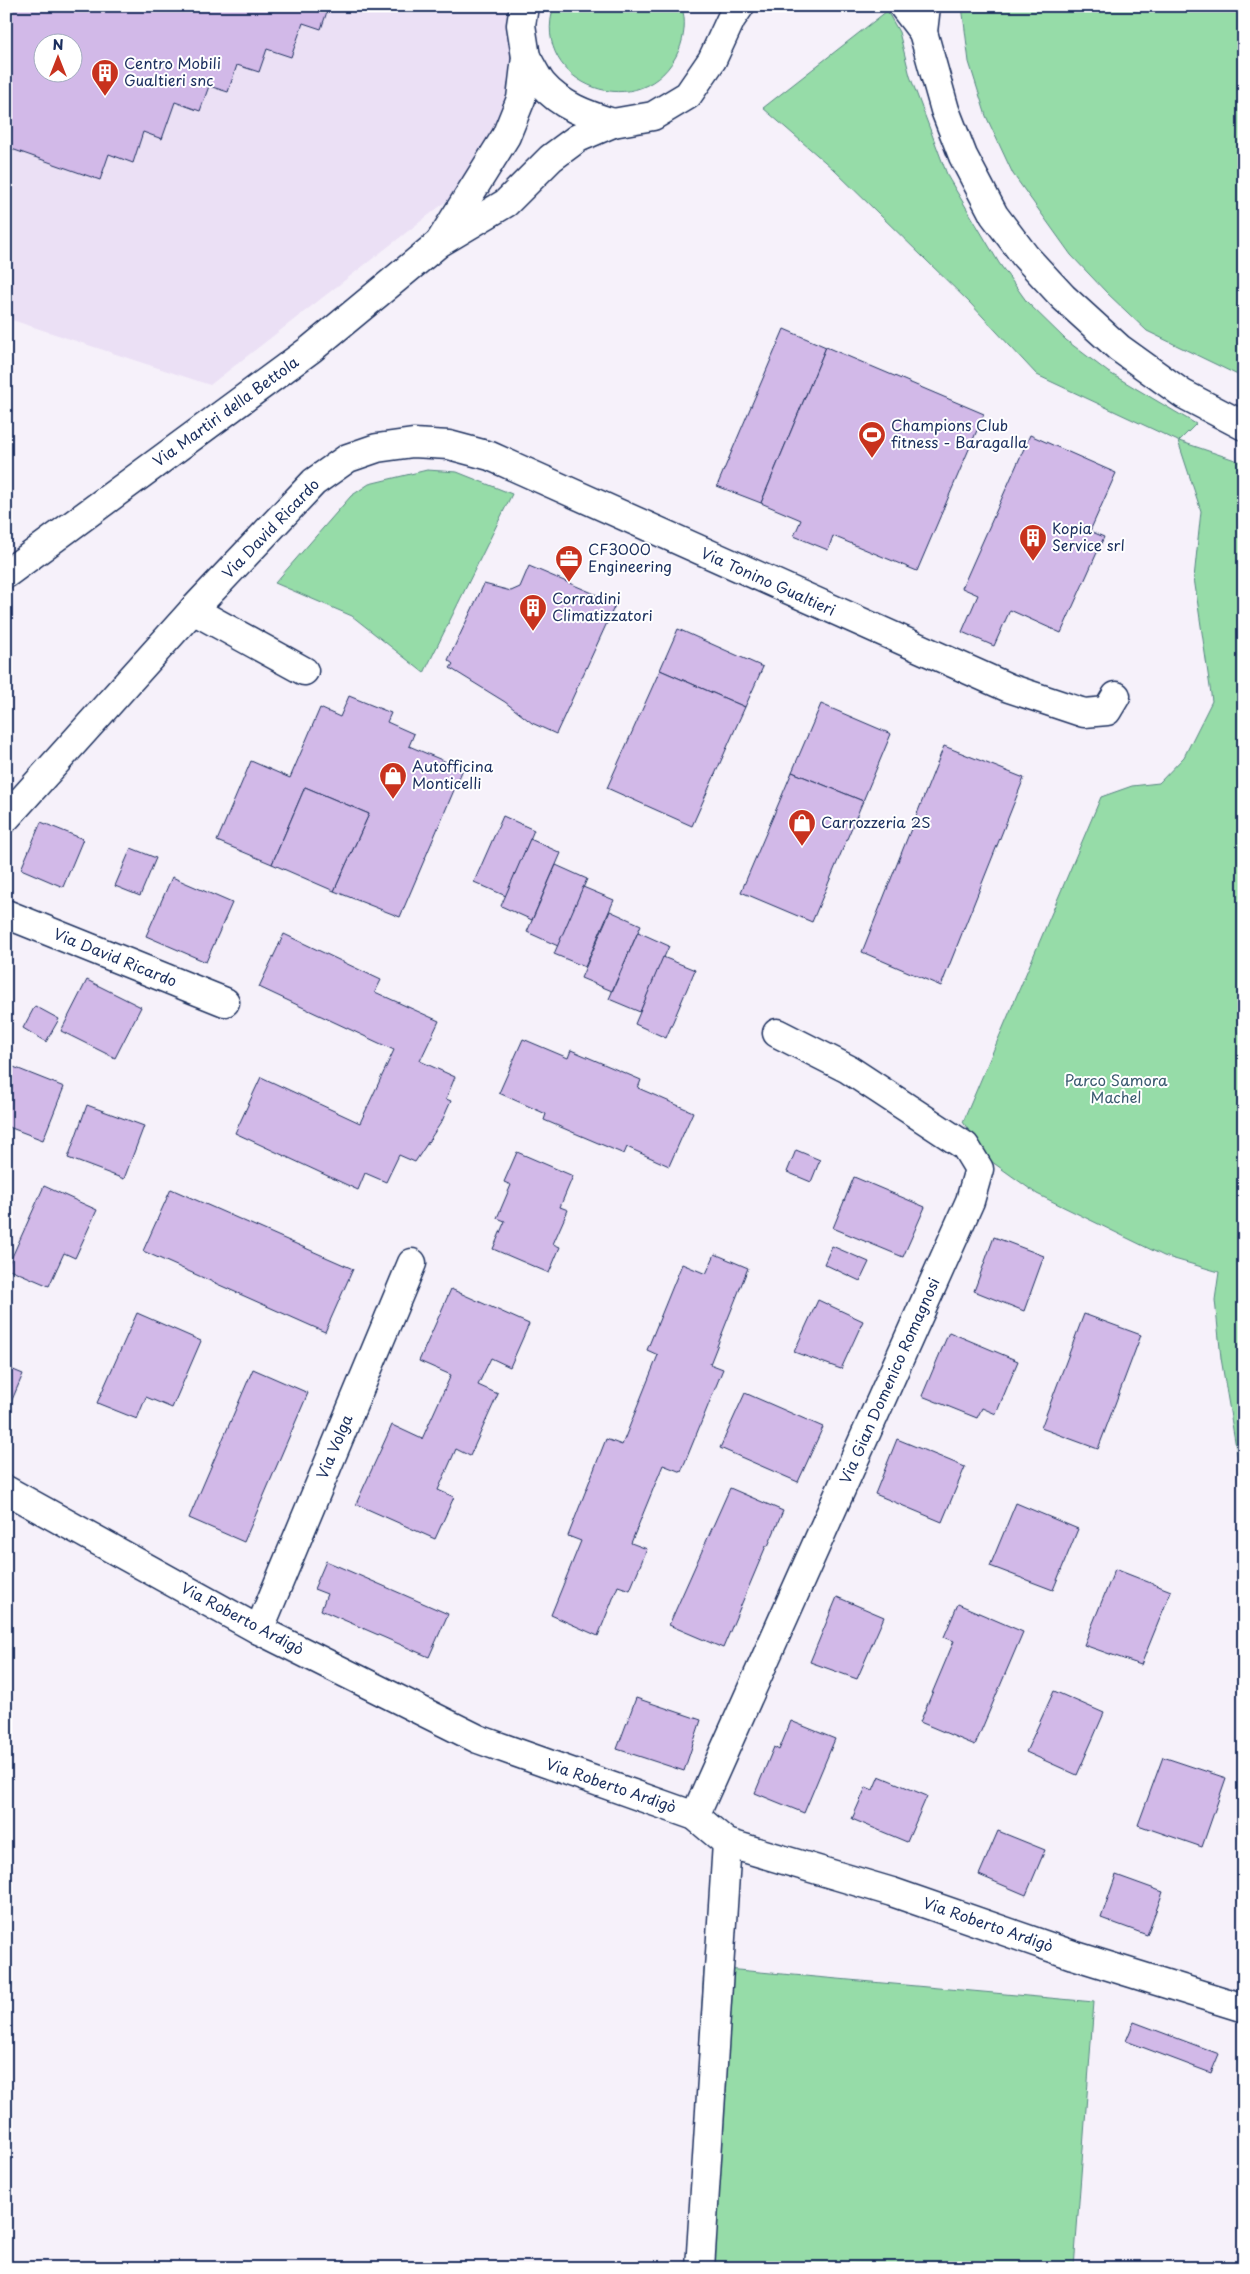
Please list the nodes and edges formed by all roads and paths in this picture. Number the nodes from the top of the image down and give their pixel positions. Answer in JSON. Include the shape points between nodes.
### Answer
{"nodes":[{"id":1,"x":524,"y":6,"type":"edge"},
{"id":2,"x":740,"y":6,"type":"edge"},
{"id":3,"x":903,"y":6,"type":"edge"},
{"id":4,"x":925,"y":19,"type":"edge"},
{"id":5,"x":526,"y":56,"type":"junction"},
{"id":6,"x":613,"y":123,"type":"junction"},
{"id":7,"x":439,"y":243,"type":"junction"},
{"id":8,"x":1244,"y":426,"type":"edge"},
{"id":9,"x":413,"y":443,"type":"joint"},
{"id":10,"x":6,"y":574,"type":"edge"},
{"id":11,"x":193,"y":610,"type":"junction"},
{"id":12,"x":304,"y":672,"type":"dead end"},
{"id":13,"x":1116,"y":696,"type":"dead end"},
{"id":14,"x":6,"y":818,"type":"edge"},
{"id":15,"x":6,"y":914,"type":"edge"},
{"id":16,"x":224,"y":1002,"type":"dead end"},
{"id":17,"x":777,"y":1033,"type":"dead end"},
{"id":18,"x":412,"y":1264,"type":"dead end"},
{"id":19,"x":6,"y":1490,"type":"edge"},
{"id":20,"x":259,"y":1630,"type":"junction"},
{"id":21,"x":695,"y":1816,"type":"junction"},
{"id":22,"x":727,"y":1843,"type":"junction"},
{"id":23,"x":1244,"y":2008,"type":"edge"},
{"id":24,"x":700,"y":2268,"type":"edge"}],
"edges":[{"from":1,"to":5,"type":"street","name":"Via Martiri della Bettola","via":[[521,24]]},
{"from":2,"to":6,"type":"street","name":"Via Martiri della Bettola","via":[[712,60],[688,95],[653,116]]},
{"from":3,"to":4,"type":"street"},
{"from":4,"to":8,"type":"street","via":[[945,110],[963,156],[994,215],[1026,256],[1062,297],[1119,348],[1183,394]]},
{"from":5,"to":6,"type":"street","name":"Via Martiri della Bettola","via":[[542,84],[566,105]]},
{"from":5,"to":7,"type":"street","name":"Via Martiri della Bettola","via":[[521,99],[506,136]]},
{"from":6,"to":7,"type":"street","name":"Via Martiri della Bettola","via":[[578,138],[551,158],[506,203]]},
{"from":7,"to":10,"type":"street","name":"Via Martiri della Bettola","via":[[311,350]]},
{"from":9,"to":11,"type":"street","name":"Via David Ricardo","via":[[377,448],[348,458],[314,482]]},
{"from":9,"to":13,"type":"street","name":"Via Tonino Gualtieri","via":[[449,445],[490,456],[1009,688],[1084,713],[1107,711]]},
{"from":11,"to":12,"type":"street"},
{"from":11,"to":14,"type":"street","name":"Via David Ricardo"},
{"from":15,"to":16,"type":"street","name":"Via David Ricardo"},
{"from":17,"to":21,"type":"street","name":"Via Gian Domenico Romagnosi","via":[[848,1069],[965,1146],[978,1169],[970,1201]]},
{"from":18,"to":20,"type":"street","name":"Via Volga"},
{"from":19,"to":20,"type":"street","name":"Via Roberto Ardigò"},
{"from":20,"to":21,"type":"street","name":"Via Roberto Ardigò","via":[[478,1739]]},
{"from":21,"to":22,"type":"street","name":"Via Roberto Ardigò"},
{"from":22,"to":23,"type":"street","name":"Via Roberto Ardigò","via":[[892,1892],[1073,1955]]},
{"from":22,"to":24,"type":"street"}]}
